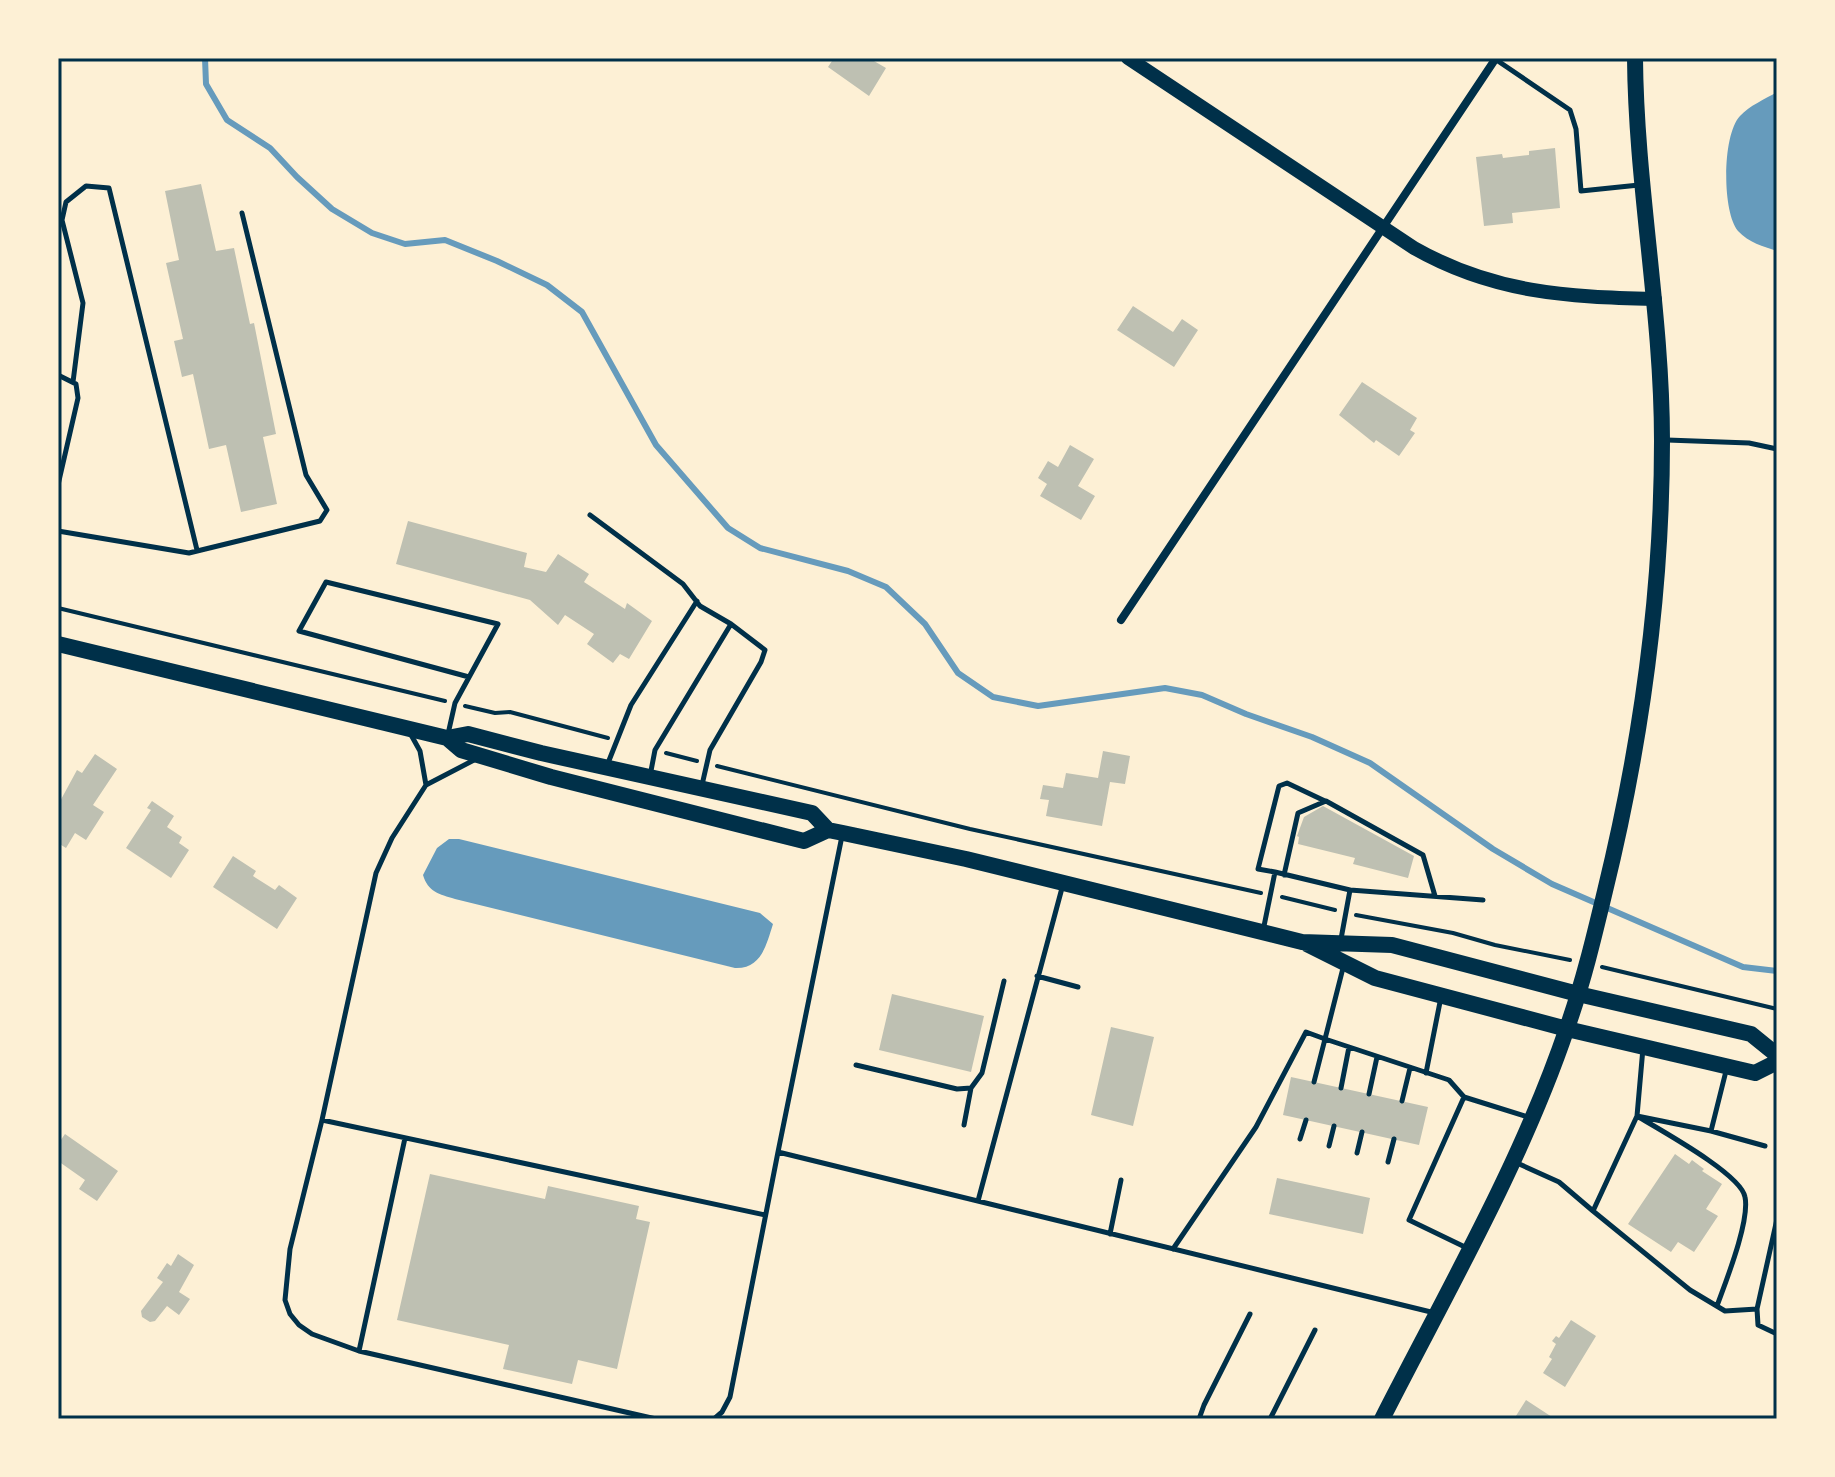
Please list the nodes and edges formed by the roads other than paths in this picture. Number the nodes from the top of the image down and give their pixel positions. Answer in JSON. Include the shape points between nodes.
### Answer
{"nodes":[{"id":1,"x":1128,"y":58,"type":"edge"},
{"id":2,"x":1635,"y":58,"type":"edge"},
{"id":3,"x":1496,"y":59,"type":"edge"},
{"id":4,"x":1644,"y":184,"type":"junction"},
{"id":5,"x":242,"y":213,"type":"dead end"},
{"id":6,"x":1383,"y":228,"type":"junction"},
{"id":7,"x":1655,"y":299,"type":"junction"},
{"id":8,"x":58,"y":375,"type":"edge"},
{"id":9,"x":73,"y":382,"type":"junction"},
{"id":10,"x":1662,"y":439,"type":"junction"},
{"id":11,"x":1777,"y":449,"type":"edge"},
{"id":12,"x":58,"y":485,"type":"edge"},
{"id":13,"x":590,"y":515,"type":"dead end"},
{"id":14,"x":58,"y":531,"type":"edge"},
{"id":15,"x":197,"y":550,"type":"junction"},
{"id":16,"x":697,"y":601,"type":"junction"},
{"id":17,"x":1121,"y":620,"type":"dead end"},
{"id":18,"x":731,"y":624,"type":"junction"},
{"id":19,"x":58,"y":645,"type":"edge"},
{"id":20,"x":469,"y":677,"type":"junction"},
{"id":21,"x":408,"y":729,"type":"junction"},
{"id":22,"x":447,"y":738,"type":"junction"},
{"id":23,"x":482,"y":756,"type":"junction"},
{"id":24,"x":606,"y":768,"type":"junction"},
{"id":25,"x":650,"y":778,"type":"junction"},
{"id":26,"x":426,"y":785,"type":"junction"},
{"id":27,"x":701,"y":790,"type":"junction"},
{"id":28,"x":1326,"y":801,"type":"junction"},
{"id":29,"x":835,"y":832,"type":"junction"},
{"id":30,"x":1275,"y":872,"type":"junction"},
{"id":31,"x":1284,"y":875,"type":"junction"},
{"id":32,"x":1064,"y":883,"type":"junction"},
{"id":33,"x":1350,"y":890,"type":"junction"},
{"id":34,"x":1435,"y":896,"type":"junction"},
{"id":35,"x":1483,"y":900,"type":"dead end"},
{"id":36,"x":1262,"y":932,"type":"junction"},
{"id":37,"x":1302,"y":942,"type":"junction"},
{"id":38,"x":1340,"y":943,"type":"junction"},
{"id":39,"x":1344,"y":963,"type":"junction"},
{"id":40,"x":1037,"y":976,"type":"junction"},
{"id":41,"x":1004,"y":981,"type":"dead end"},
{"id":42,"x":1078,"y":987,"type":"dead end"},
{"id":43,"x":1578,"y":994,"type":"junction"},
{"id":44,"x":1441,"y":996,"type":"junction"},
{"id":45,"x":1567,"y":1029,"type":"junction"},
{"id":46,"x":1325,"y":1039,"type":"junction"},
{"id":47,"x":1349,"y":1047,"type":"junction"},
{"id":48,"x":1643,"y":1047,"type":"junction"},
{"id":49,"x":1777,"y":1055,"type":"edge"},
{"id":50,"x":1377,"y":1057,"type":"junction"},
{"id":51,"x":1777,"y":1062,"type":"edge"},
{"id":52,"x":856,"y":1065,"type":"dead end"},
{"id":53,"x":1727,"y":1066,"type":"junction"},
{"id":54,"x":1410,"y":1068,"type":"junction"},
{"id":55,"x":1426,"y":1073,"type":"junction"},
{"id":56,"x":1314,"y":1082,"type":"dead end"},
{"id":57,"x":971,"y":1088,"type":"junction"},
{"id":58,"x":1341,"y":1088,"type":"dead end"},
{"id":59,"x":1369,"y":1094,"type":"dead end"},
{"id":60,"x":1464,"y":1097,"type":"junction"},
{"id":61,"x":1402,"y":1101,"type":"dead end"},
{"id":62,"x":1637,"y":1116,"type":"junction"},
{"id":63,"x":1531,"y":1118,"type":"junction"},
{"id":64,"x":322,"y":1120,"type":"junction"},
{"id":65,"x":1306,"y":1120,"type":"dead end"},
{"id":66,"x":964,"y":1125,"type":"dead end"},
{"id":67,"x":1334,"y":1126,"type":"dead end"},
{"id":68,"x":1711,"y":1131,"type":"junction"},
{"id":69,"x":1362,"y":1132,"type":"dead end"},
{"id":70,"x":405,"y":1138,"type":"junction"},
{"id":71,"x":1300,"y":1139,"type":"dead end"},
{"id":72,"x":1394,"y":1139,"type":"dead end"},
{"id":73,"x":1329,"y":1146,"type":"dead end"},
{"id":74,"x":1765,"y":1146,"type":"dead end"},
{"id":75,"x":778,"y":1152,"type":"junction"},
{"id":76,"x":1357,"y":1153,"type":"dead end"},
{"id":77,"x":1512,"y":1160,"type":"junction"},
{"id":78,"x":1388,"y":1162,"type":"dead end"},
{"id":79,"x":1121,"y":1180,"type":"dead end"},
{"id":80,"x":978,"y":1201,"type":"junction"},
{"id":81,"x":1593,"y":1211,"type":"junction"},
{"id":82,"x":765,"y":1215,"type":"junction"},
{"id":83,"x":1777,"y":1219,"type":"edge"},
{"id":84,"x":1110,"y":1234,"type":"junction"},
{"id":85,"x":1469,"y":1248,"type":"junction"},
{"id":86,"x":1173,"y":1249,"type":"junction"},
{"id":87,"x":1717,"y":1306,"type":"junction"},
{"id":88,"x":1757,"y":1309,"type":"junction"},
{"id":89,"x":1250,"y":1314,"type":"dead end"},
{"id":90,"x":1436,"y":1314,"type":"junction"},
{"id":91,"x":1315,"y":1330,"type":"dead end"},
{"id":92,"x":1777,"y":1334,"type":"edge"},
{"id":93,"x":359,"y":1351,"type":"junction"},
{"id":94,"x":656,"y":1419,"type":"edge"},
{"id":95,"x":714,"y":1419,"type":"edge"},
{"id":96,"x":1199,"y":1419,"type":"edge"},
{"id":97,"x":1270,"y":1419,"type":"edge"},
{"id":98,"x":1382,"y":1419,"type":"edge"}],
"edges":[{"from":1,"to":6,"type":"street"},
{"from":2,"to":4,"type":"main road"},
{"from":3,"to":4,"type":"lane","via":[[1570,110],[1581,191]]},
{"from":3,"to":6,"type":"street"},
{"from":4,"to":7,"type":"main road"},
{"from":5,"to":15,"type":"lane","via":[[306,475],[327,510],[320,521]]},
{"from":6,"to":7,"type":"street","via":[[1441,262],[1516,288]]},
{"from":6,"to":17,"type":"street"},
{"from":7,"to":10,"type":"main road"},
{"from":8,"to":9,"type":"lane"},
{"from":9,"to":12,"type":"lane","via":[[78,398]]},
{"from":9,"to":15,"type":"lane","via":[[83,303],[62,220],[66,202],[86,186],[109,188]]},
{"from":10,"to":11,"type":"lane"},
{"from":10,"to":43,"type":"main road","via":[[1652,625],[1638,736]]},
{"from":13,"to":16,"type":"lane","via":[[683,584]]},
{"from":14,"to":15,"type":"lane","via":[[152,548]]},
{"from":16,"to":18,"type":"lane"},
{"from":16,"to":24,"type":"lane","via":[[631,705]]},
{"from":18,"to":25,"type":"lane","via":[[655,750]]},
{"from":18,"to":27,"type":"lane","via":[[765,650],[710,750]]},
{"from":19,"to":21,"type":"main road"},
{"from":20,"to":20,"type":"lane","via":[[299,631],[326,582],[498,624]]},
{"from":20,"to":22,"type":"lane","via":[[455,703]]},
{"from":21,"to":22,"type":"main road"},
{"from":21,"to":26,"type":"lane","via":[[420,751]]},
{"from":22,"to":23,"type":"main road","via":[[461,750]]},
{"from":22,"to":24,"type":"main road","via":[[468,734]]},
{"from":23,"to":26,"type":"lane"},
{"from":23,"to":29,"type":"main road","via":[[804,841]]},
{"from":24,"to":25,"type":"main road"},
{"from":25,"to":27,"type":"main road"},
{"from":26,"to":64,"type":"lane","via":[[376,873]]},
{"from":27,"to":29,"type":"main road","via":[[812,813]]},
{"from":28,"to":30,"type":"lane","via":[[1287,783],[1279,786],[1258,869]]},
{"from":28,"to":31,"type":"lane","via":[[1298,813]]},
{"from":28,"to":34,"type":"lane","via":[[1423,855]]},
{"from":29,"to":32,"type":"main road"},
{"from":29,"to":75,"type":"lane"},
{"from":30,"to":31,"type":"lane"},
{"from":30,"to":36,"type":"lane"},
{"from":31,"to":33,"type":"lane"},
{"from":32,"to":36,"type":"main road"},
{"from":32,"to":40,"type":"lane"},
{"from":33,"to":34,"type":"lane"},
{"from":33,"to":38,"type":"lane"},
{"from":34,"to":35,"type":"lane"},
{"from":36,"to":37,"type":"main road"},
{"from":37,"to":38,"type":"main road"},
{"from":37,"to":39,"type":"main road"},
{"from":38,"to":43,"type":"main road","via":[[1392,945]]},
{"from":39,"to":44,"type":"main road","via":[[1375,978]]},
{"from":39,"to":46,"type":"lane"},
{"from":40,"to":42,"type":"lane"},
{"from":40,"to":80,"type":"lane"},
{"from":41,"to":57,"type":"lane","via":[[982,1073]]},
{"from":43,"to":45,"type":"main road"},
{"from":43,"to":49,"type":"main road","via":[[1751,1034]]},
{"from":44,"to":45,"type":"main road"},
{"from":44,"to":55,"type":"lane"},
{"from":45,"to":48,"type":"main road"},
{"from":45,"to":63,"type":"main road"},
{"from":46,"to":47,"type":"lane"},
{"from":46,"to":56,"type":"lane"},
{"from":46,"to":86,"type":"lane","via":[[1306,1032],[1256,1127]]},
{"from":47,"to":50,"type":"lane"},
{"from":47,"to":58,"type":"lane"},
{"from":48,"to":53,"type":"main road"},
{"from":48,"to":62,"type":"lane"},
{"from":50,"to":54,"type":"lane"},
{"from":50,"to":59,"type":"lane"},
{"from":51,"to":53,"type":"main road","via":[[1755,1073]]},
{"from":52,"to":57,"type":"lane"},
{"from":53,"to":68,"type":"lane"},
{"from":54,"to":55,"type":"lane"},
{"from":54,"to":61,"type":"lane"},
{"from":55,"to":60,"type":"lane","via":[[1449,1080]]},
{"from":57,"to":66,"type":"lane"},
{"from":60,"to":63,"type":"lane"},
{"from":60,"to":85,"type":"lane","via":[[1409,1220]]},
{"from":62,"to":68,"type":"lane"},
{"from":62,"to":81,"type":"lane"},
{"from":62,"to":87,"type":"lane","via":[[1727,1173],[1744,1192],[1746,1210]]},
{"from":63,"to":77,"type":"main road"},
{"from":64,"to":70,"type":"lane"},
{"from":64,"to":93,"type":"lane","via":[[290,1249],[285,1300],[305,1330]]},
{"from":65,"to":71,"type":"lane"},
{"from":67,"to":73,"type":"lane"},
{"from":68,"to":74,"type":"lane"},
{"from":69,"to":76,"type":"lane"},
{"from":70,"to":82,"type":"lane"},
{"from":70,"to":93,"type":"lane"},
{"from":72,"to":78,"type":"lane"},
{"from":75,"to":80,"type":"lane"},
{"from":75,"to":82,"type":"lane"},
{"from":77,"to":81,"type":"lane","via":[[1559,1182]]},
{"from":77,"to":85,"type":"main road"},
{"from":79,"to":84,"type":"lane"},
{"from":80,"to":84,"type":"lane"},
{"from":81,"to":87,"type":"lane","via":[[1649,1259]]},
{"from":82,"to":95,"type":"lane","via":[[730,1397]]},
{"from":83,"to":88,"type":"lane"},
{"from":84,"to":86,"type":"lane"},
{"from":85,"to":90,"type":"main road"},
{"from":86,"to":90,"type":"lane"},
{"from":87,"to":88,"type":"lane","via":[[1725,1311]]},
{"from":88,"to":92,"type":"lane","via":[[1758,1325]]},
{"from":89,"to":96,"type":"lane"},
{"from":90,"to":98,"type":"main road"},
{"from":91,"to":97,"type":"lane"},
{"from":93,"to":94,"type":"lane"}]}
